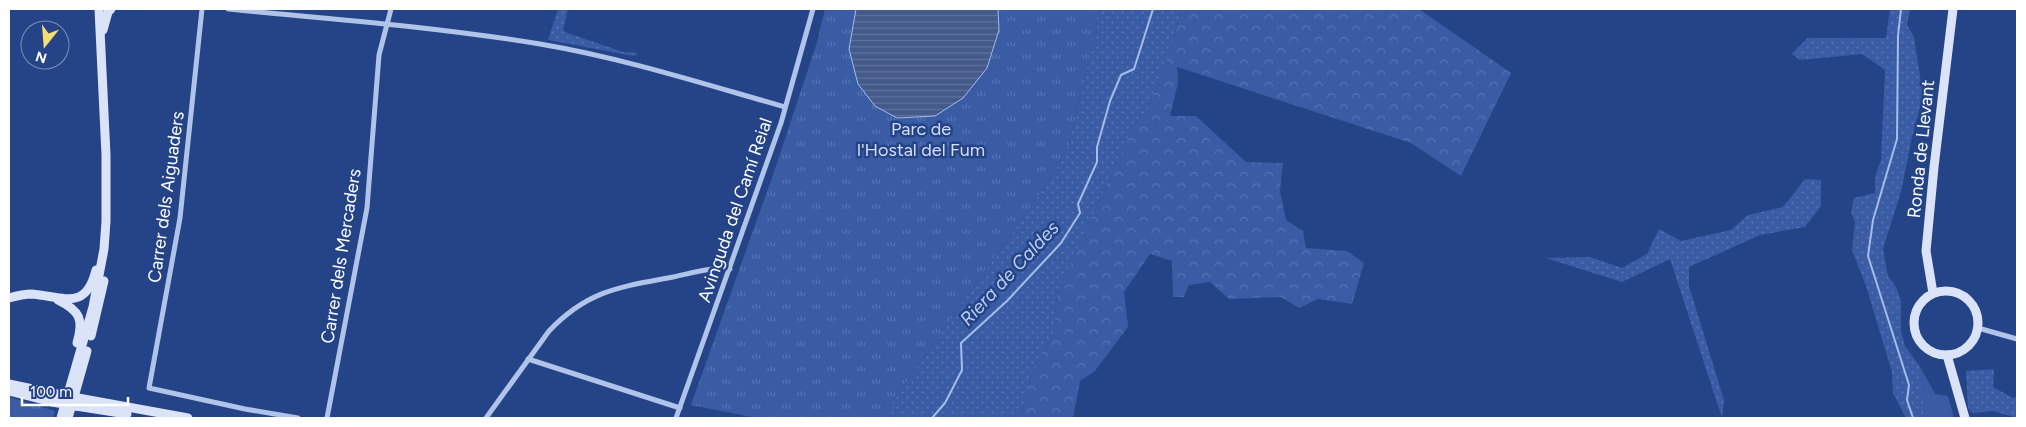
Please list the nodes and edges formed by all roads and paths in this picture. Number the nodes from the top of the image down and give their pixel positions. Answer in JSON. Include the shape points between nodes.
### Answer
{"nodes":[{"id":1,"x":99,"y":9,"type":"edge"},
{"id":2,"x":111,"y":9,"type":"edge"},
{"id":3,"x":202,"y":9,"type":"edge"},
{"id":4,"x":228,"y":9,"type":"edge"},
{"id":5,"x":390,"y":9,"type":"edge"},
{"id":6,"x":813,"y":9,"type":"edge"},
{"id":7,"x":1953,"y":9,"type":"edge"},
{"id":8,"x":388,"y":24,"type":"junction"},
{"id":9,"x":101,"y":40,"type":"junction"},
{"id":10,"x":785,"y":107,"type":"junction"},
{"id":11,"x":106,"y":155,"type":"junction"},
{"id":12,"x":102,"y":262,"type":"junction"},
{"id":13,"x":730,"y":269,"type":"junction"},
{"id":14,"x":1933,"y":293,"type":"junction"},
{"id":15,"x":9,"y":298,"type":"edge"},
{"id":16,"x":56,"y":298,"type":"junction"},
{"id":17,"x":1978,"y":328,"type":"junction"},
{"id":18,"x":2017,"y":339,"type":"edge"},
{"id":19,"x":1947,"y":355,"type":"junction"},
{"id":20,"x":528,"y":359,"type":"junction"},
{"id":21,"x":9,"y":382,"type":"edge"},
{"id":22,"x":9,"y":391,"type":"edge"},
{"id":23,"x":54,"y":398,"type":"junction"},
{"id":24,"x":77,"y":402,"type":"junction"},
{"id":25,"x":116,"y":406,"type":"junction"},
{"id":26,"x":680,"y":408,"type":"junction"},
{"id":27,"x":90,"y":409,"type":"junction"},
{"id":28,"x":138,"y":410,"type":"junction"},
{"id":29,"x":128,"y":417,"type":"edge"},
{"id":30,"x":55,"y":418,"type":"edge"},
{"id":31,"x":61,"y":418,"type":"edge"},
{"id":32,"x":68,"y":418,"type":"edge"},
{"id":33,"x":111,"y":418,"type":"edge"},
{"id":34,"x":152,"y":418,"type":"edge"},
{"id":35,"x":188,"y":418,"type":"edge"},
{"id":36,"x":298,"y":418,"type":"edge"},
{"id":37,"x":327,"y":418,"type":"edge"},
{"id":38,"x":486,"y":418,"type":"edge"},
{"id":39,"x":676,"y":418,"type":"edge"},
{"id":40,"x":1964,"y":418,"type":"edge"}],
"edges":[{"from":1,"to":9,"type":"street"},
{"from":2,"to":9,"type":"street"},
{"from":3,"to":36,"type":"street","name":"Carrer dels Aiguaders","via":[[180,218],[149,388]]},
{"from":4,"to":8,"type":"street"},
{"from":5,"to":8,"type":"street","name":"Carrer dels Mercaders"},
{"from":6,"to":10,"type":"street","name":"Avinguda del Camí Reial"},
{"from":7,"to":14,"type":"street","name":"Ronda de Llevant","via":[[1926,251]]},
{"from":8,"to":10,"type":"street","via":[[541,44],[674,75]]},
{"from":8,"to":37,"type":"street","name":"Carrer dels Mercaders","via":[[379,55],[367,208]]},
{"from":9,"to":11,"type":"street"},
{"from":10,"to":13,"type":"street","name":"Avinguda del Camí Reial"},
{"from":11,"to":12,"type":"street"},
{"from":11,"to":16,"type":"street","via":[[95,272],[88,291],[80,296]]},
{"from":12,"to":31,"type":"street","via":[[91,315]]},
{"from":12,"to":32,"type":"street","via":[[102,294]]},
{"from":13,"to":20,"type":"street","via":[[712,268],[598,294],[559,320]]},
{"from":13,"to":26,"type":"street","name":"Avinguda del Camí Reial"},
{"from":14,"to":17,"type":"street","via":[[1945,290],[1965,296],[1978,317]]},
{"from":14,"to":19,"type":"street","via":[[1918,305],[1914,328],[1924,347]]},
{"from":15,"to":16,"type":"street","via":[[30,294]]},
{"from":16,"to":30,"type":"street","via":[[74,309],[80,326]]},
{"from":17,"to":18,"type":"street"},
{"from":17,"to":19,"type":"street","via":[[1968,347]]},
{"from":19,"to":40,"type":"street"},
{"from":20,"to":26,"type":"street"},
{"from":20,"to":38,"type":"street"},
{"from":21,"to":23,"type":"street"},
{"from":22,"to":23,"type":"street"},
{"from":23,"to":24,"type":"street","bridge":true},
{"from":24,"to":25,"type":"street"},
{"from":24,"to":27,"type":"street"},
{"from":25,"to":28,"type":"street"},
{"from":25,"to":29,"type":"street","via":[[127,411]]},
{"from":26,"to":39,"type":"street","name":"Avinguda del Camí Reial"},
{"from":27,"to":29,"type":"street"},
{"from":27,"to":33,"type":"street"},
{"from":28,"to":29,"type":"street"},
{"from":28,"to":35,"type":"street"},
{"from":29,"to":34,"type":"street"}]}
